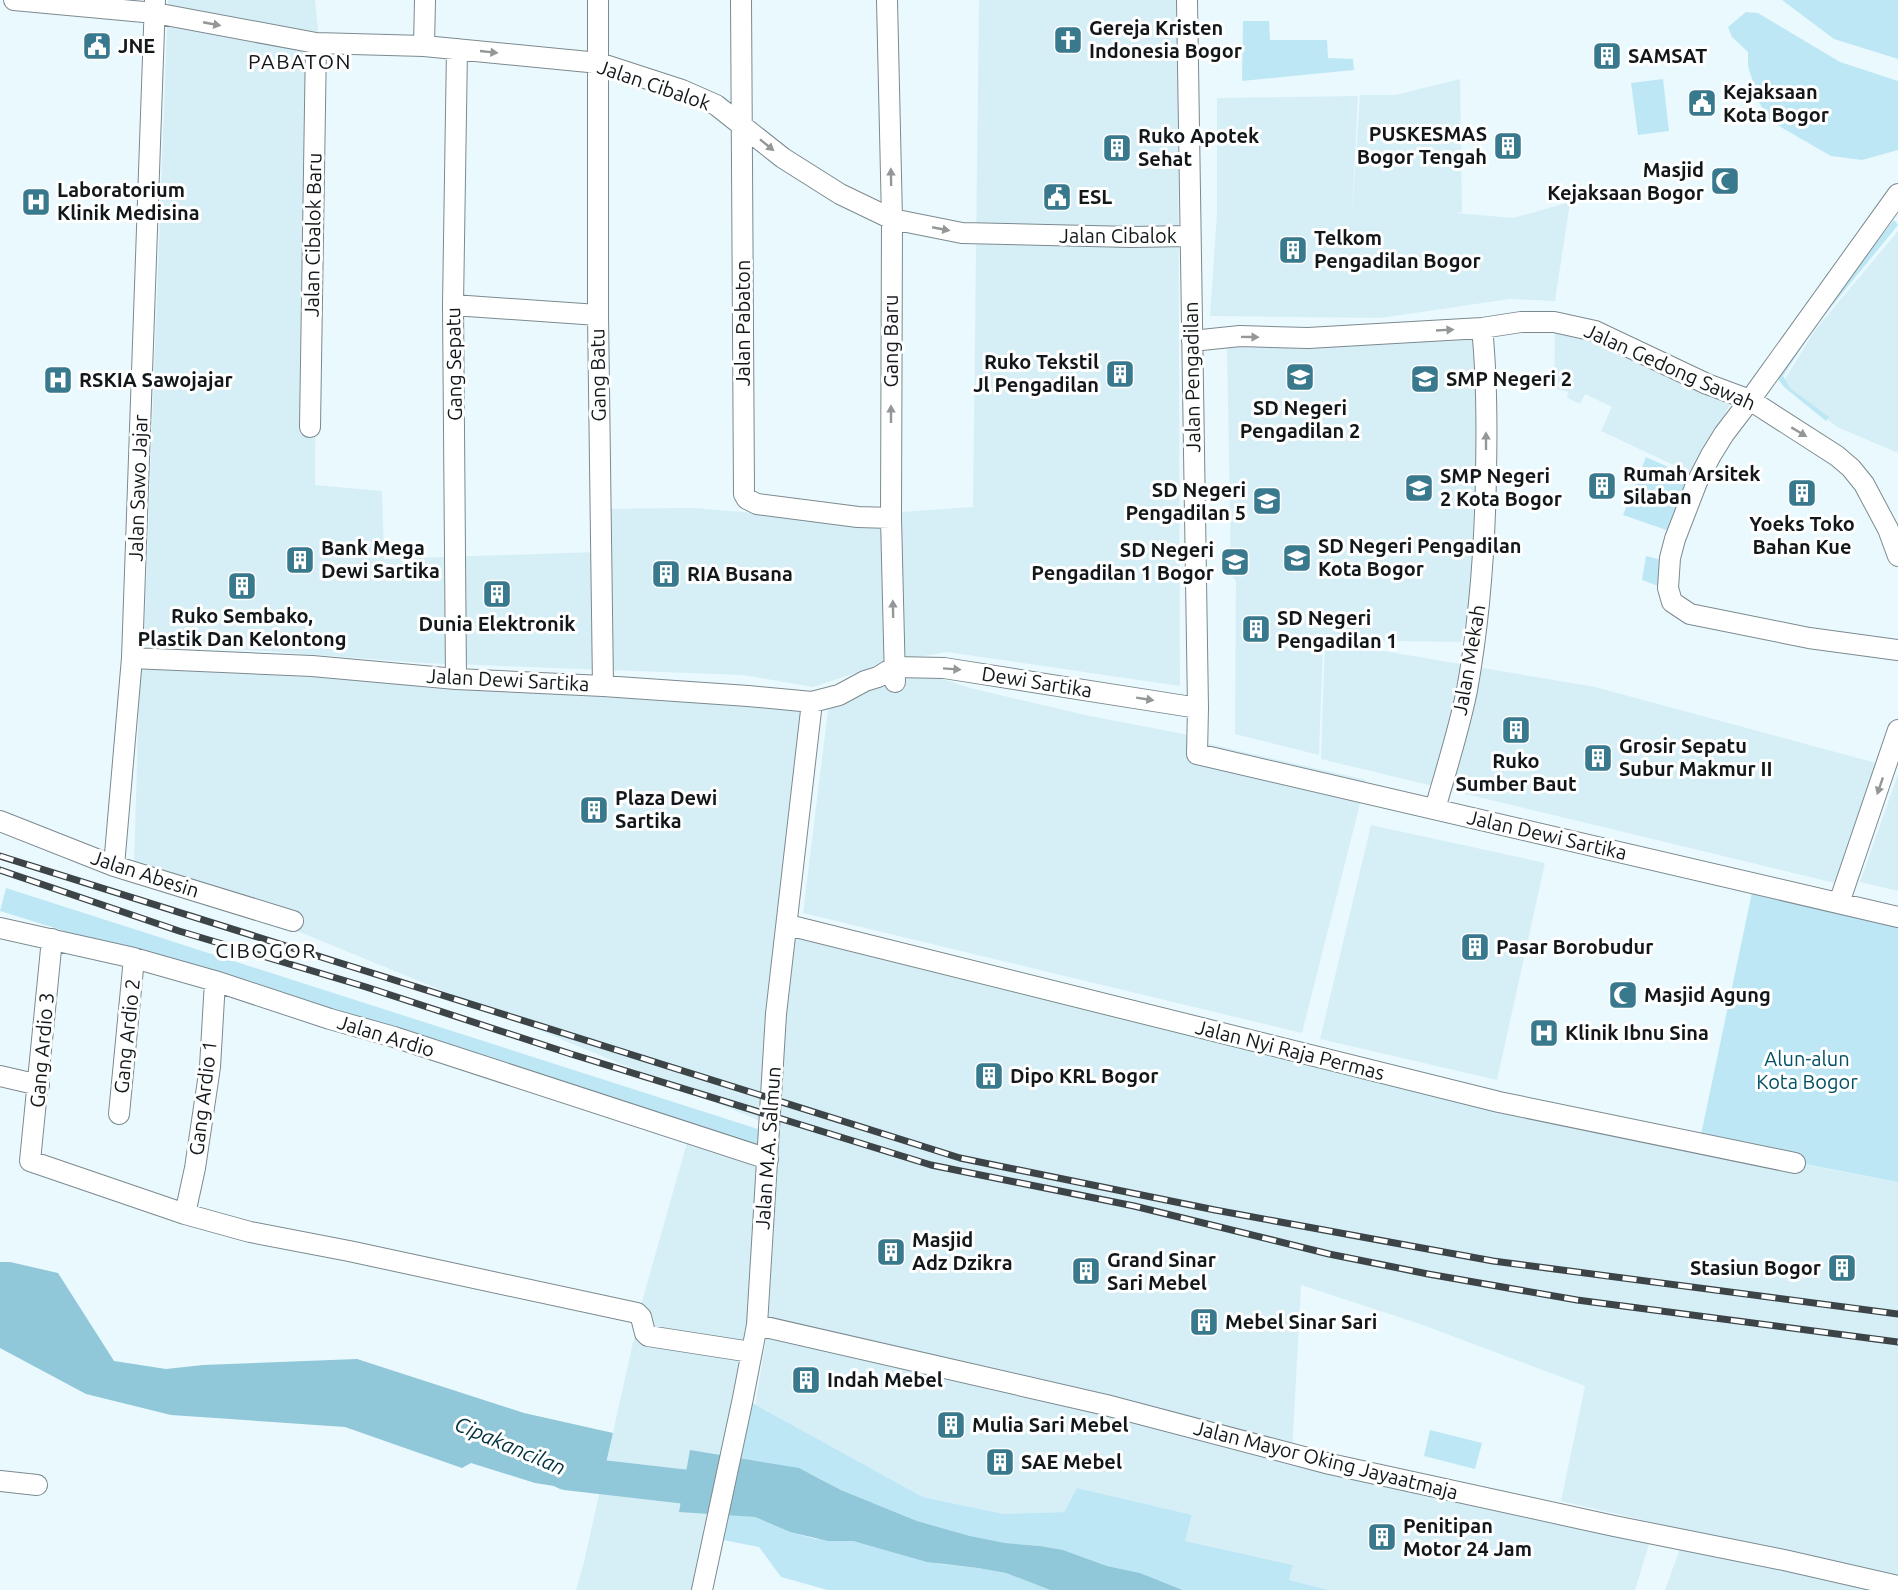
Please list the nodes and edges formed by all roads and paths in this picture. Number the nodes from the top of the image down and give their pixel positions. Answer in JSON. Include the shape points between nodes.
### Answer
{"nodes":[{"id":1,"x":14,"y":0,"type":"edge"},
{"id":2,"x":426,"y":0,"type":"edge"},
{"id":3,"x":598,"y":0,"type":"edge"},
{"id":4,"x":741,"y":0,"type":"edge"},
{"id":5,"x":887,"y":0,"type":"edge"},
{"id":6,"x":1187,"y":0,"type":"edge"},
{"id":7,"x":155,"y":7,"type":"edge"},
{"id":8,"x":316,"y":43,"type":"junction"},
{"id":9,"x":424,"y":46,"type":"junction"},
{"id":10,"x":457,"y":49,"type":"junction"},
{"id":11,"x":599,"y":63,"type":"junction"},
{"id":12,"x":741,"y":123,"type":"junction"},
{"id":13,"x":1898,"y":194,"type":"edge"},
{"id":14,"x":892,"y":219,"type":"junction"},
{"id":15,"x":1190,"y":236,"type":"junction"},
{"id":16,"x":453,"y":305,"type":"junction"},
{"id":17,"x":598,"y":315,"type":"junction"},
{"id":18,"x":1482,"y":328,"type":"junction"},
{"id":19,"x":1192,"y":341,"type":"junction"},
{"id":20,"x":1750,"y":400,"type":"junction"},
{"id":21,"x":310,"y":427,"type":"dead end"},
{"id":22,"x":891,"y":518,"type":"junction"},
{"id":23,"x":1898,"y":556,"type":"edge"},
{"id":24,"x":1898,"y":650,"type":"edge"},
{"id":25,"x":132,"y":658,"type":"junction"},
{"id":26,"x":889,"y":676,"type":"junction"},
{"id":27,"x":456,"y":679,"type":"junction"},
{"id":28,"x":603,"y":686,"type":"junction"},
{"id":29,"x":812,"y":702,"type":"junction"},
{"id":30,"x":1198,"y":708,"type":"junction"},
{"id":31,"x":1898,"y":730,"type":"edge"},
{"id":32,"x":1197,"y":754,"type":"joint"},
{"id":33,"x":1435,"y":809,"type":"junction"},
{"id":34,"x":0,"y":821,"type":"edge"},
{"id":35,"x":114,"y":866,"type":"junction"},
{"id":36,"x":1839,"y":903,"type":"junction"},
{"id":37,"x":1898,"y":917,"type":"edge"},
{"id":38,"x":293,"y":921,"type":"dead end"},
{"id":39,"x":788,"y":925,"type":"junction"},
{"id":40,"x":0,"y":928,"type":"edge"},
{"id":41,"x":52,"y":939,"type":"junction"},
{"id":42,"x":134,"y":958,"type":"junction"},
{"id":43,"x":215,"y":981,"type":"junction"},
{"id":44,"x":0,"y":1076,"type":"edge"},
{"id":45,"x":39,"y":1085,"type":"junction"},
{"id":46,"x":119,"y":1114,"type":"dead end"},
{"id":47,"x":768,"y":1159,"type":"junction"},
{"id":48,"x":1795,"y":1163,"type":"dead end"},
{"id":49,"x":185,"y":1214,"type":"junction"},
{"id":50,"x":757,"y":1325,"type":"junction"},
{"id":51,"x":751,"y":1352,"type":"junction"},
{"id":52,"x":0,"y":1481,"type":"edge"},
{"id":53,"x":37,"y":1485,"type":"dead end"},
{"id":54,"x":703,"y":1586,"type":"edge"},
{"id":55,"x":1898,"y":1586,"type":"edge"}],
"edges":[{"from":1,"to":7,"type":"street","name":"Jalan Cibalok"},
{"from":2,"to":9,"type":"street"},
{"from":3,"to":11,"type":"street","name":"Gang Batu"},
{"from":4,"to":12,"type":"street","name":"Jalan Pabaton"},
{"from":14,"to":5,"type":"street","name":"Gang Baru","one_way":true},
{"from":6,"to":15,"type":"street","name":"Jalan Pengadilan"},
{"from":7,"to":8,"type":"street","name":"Jalan Cibalok","one_way":true},
{"from":7,"to":25,"type":"street","name":"Jalan Sawo Jajar"},
{"from":8,"to":9,"type":"street","name":"Jalan Cibalok"},
{"from":8,"to":21,"type":"street","name":"Jalan Cibalok Baru"},
{"from":9,"to":10,"type":"street","name":"Jalan Cibalok"},
{"from":10,"to":11,"type":"street","name":"Jalan Cibalok","one_way":true},
{"from":10,"to":16,"type":"street","name":"Gang Sepatu"},
{"from":11,"to":12,"type":"street","name":"Jalan Cibalok","via":[[690,94],[716,105]]},
{"from":11,"to":17,"type":"street","name":"Gang Batu"},
{"from":12,"to":14,"type":"street","name":"Jalan Cibalok","one_way":true,"via":[[811,176]]},
{"from":12,"to":22,"type":"street","name":"Jalan Pabaton","via":[[744,494],[757,504]]},
{"from":13,"to":20,"type":"street"},
{"from":14,"to":15,"type":"street","name":"Jalan Cibalok","one_way":true,"via":[[962,233]]},
{"from":22,"to":14,"type":"street","name":"Gang Baru","one_way":true},
{"from":15,"to":19,"type":"street","name":"Jalan Pengadilan"},
{"from":16,"to":17,"type":"street"},
{"from":16,"to":27,"type":"street","name":"Gang Sepatu"},
{"from":17,"to":28,"type":"street","name":"Gang Batu"},
{"from":19,"to":18,"type":"street","name":"Jalan Gedong Sawah","one_way":true},
{"from":18,"to":20,"type":"street","name":"Jalan Gedong Sawah","via":[[1521,322],[1580,327]]},
{"from":33,"to":18,"type":"street","name":"Jalan Mekah","one_way":true,"via":[[1466,693],[1479,610],[1486,443]]},
{"from":19,"to":30,"type":"street","name":"Jalan Pengadilan"},
{"from":20,"to":23,"type":"street","name":"Jalan Gedong Sawah","one_way":true,"via":[[1851,468],[1875,502]]},
{"from":20,"to":24,"type":"street","via":[[1724,434],[1697,482],[1670,558],[1668,588],[1672,602],[1690,614],[1728,623]]},
{"from":26,"to":22,"type":"street","name":"Gang Baru","one_way":true},
{"from":25,"to":27,"type":"street","name":"Jalan Dewi Sartika","via":[[312,666]]},
{"from":25,"to":35,"type":"street","name":"Jalan Sawo Jajar"},
{"from":26,"to":29,"type":"street","name":"Jalan Dewi Sartika"},
{"from":26,"to":30,"type":"street","name":"Dewi Sartika","one_way":true,"via":[[961,670]]},
{"from":27,"to":28,"type":"street","name":"Jalan Dewi Sartika"},
{"from":28,"to":29,"type":"street","name":"Jalan Dewi Sartika"},
{"from":29,"to":39,"type":"street","name":"Jalan M.A. Salmun"},
{"from":30,"to":32,"type":"street","name":"Jalan Pengadilan"},
{"from":31,"to":36,"type":"street","one_way":true},
{"from":32,"to":33,"type":"street","name":"Jalan Dewi Sartika"},
{"from":33,"to":36,"type":"street","name":"Jalan Dewi Sartika"},
{"from":34,"to":35,"type":"street","name":"Jalan Abesin"},
{"from":35,"to":38,"type":"street","name":"Jalan Abesin"},
{"from":36,"to":37,"type":"street","name":"Jalan Dewi Sartika"},
{"from":39,"to":47,"type":"street","name":"Jalan M.A. Salmun","via":[[776,1014]]},
{"from":39,"to":48,"type":"street","name":"Jalan Nyi Raja Permas","via":[[1499,1102]]},
{"from":40,"to":41,"type":"street","name":"Jalan Ardio"},
{"from":41,"to":42,"type":"street","name":"Jalan Ardio"},
{"from":41,"to":45,"type":"street","name":"Gang Ardio 3"},
{"from":42,"to":43,"type":"street","name":"Jalan Ardio"},
{"from":42,"to":46,"type":"street","name":"Gang Ardio 2"},
{"from":43,"to":47,"type":"street","name":"Jalan Ardio"},
{"from":43,"to":49,"type":"street","name":"Gang Ardio 1","via":[[210,1067]]},
{"from":44,"to":45,"type":"street"},
{"from":45,"to":49,"type":"street","name":"Gang Ardio 3","via":[[30,1161]]},
{"from":47,"to":50,"type":"street","name":"Jalan M.A. Salmun"},
{"from":49,"to":51,"type":"street","via":[[250,1232],[637,1313],[648,1336]]},
{"from":50,"to":51,"type":"street","name":"Jalan M.A. Salmun"},
{"from":50,"to":55,"type":"street","name":"Jalan Mayor Oking Jayaatmaja","via":[[1106,1405],[1330,1464]]},
{"from":51,"to":54,"type":"street","name":"Jalan M.A. Salmun"},
{"from":52,"to":53,"type":"street"}]}
